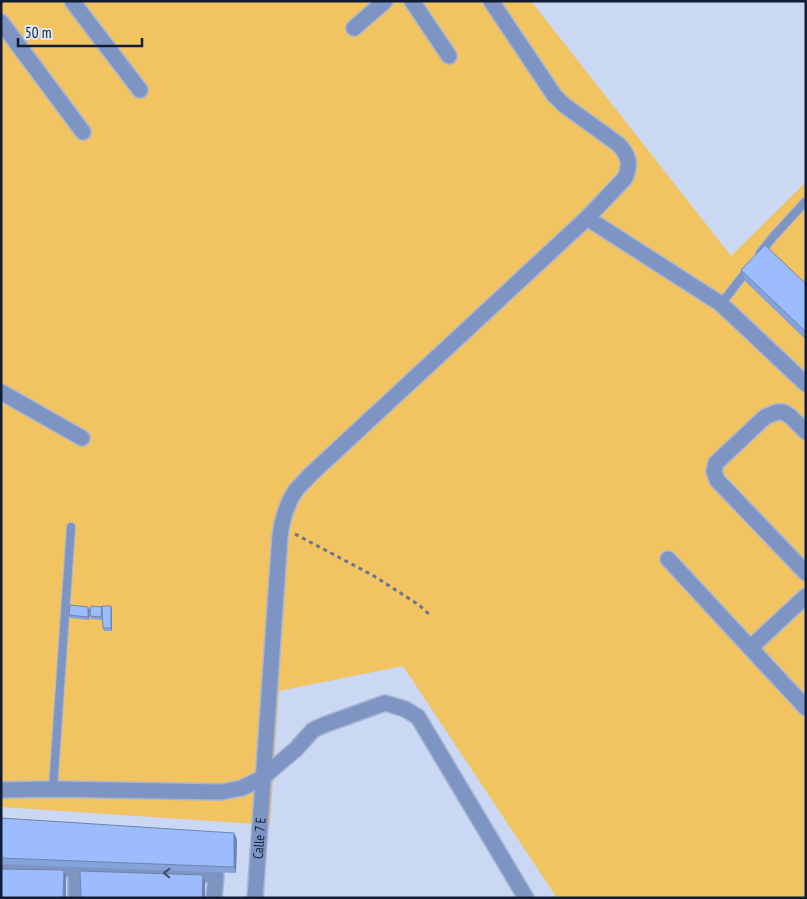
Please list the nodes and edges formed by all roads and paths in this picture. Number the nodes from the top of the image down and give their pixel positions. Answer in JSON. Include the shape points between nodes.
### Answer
{"nodes":[{"id":1,"x":72,"y":1,"type":"edge"},
{"id":2,"x":385,"y":1,"type":"edge"},
{"id":3,"x":412,"y":1,"type":"edge"},
{"id":4,"x":491,"y":1,"type":"edge"},
{"id":5,"x":1,"y":22,"type":"edge"},
{"id":6,"x":354,"y":28,"type":"dead end"},
{"id":7,"x":449,"y":56,"type":"dead end"},
{"id":8,"x":140,"y":90,"type":"dead end"},
{"id":9,"x":83,"y":132,"type":"dead end"},
{"id":10,"x":806,"y":201,"type":"edge"},
{"id":11,"x":587,"y":218,"type":"junction"},
{"id":12,"x":721,"y":304,"type":"junction"},
{"id":13,"x":806,"y":384,"type":"edge"},
{"id":14,"x":1,"y":392,"type":"edge"},
{"id":15,"x":806,"y":432,"type":"edge"},
{"id":16,"x":82,"y":438,"type":"dead end"},
{"id":17,"x":71,"y":527,"type":"dead end"},
{"id":18,"x":280,"y":532,"type":"junction"},
{"id":19,"x":668,"y":559,"type":"dead end"},
{"id":20,"x":806,"y":573,"type":"edge"},
{"id":21,"x":806,"y":596,"type":"edge"},
{"id":22,"x":432,"y":616,"type":"dead end"},
{"id":23,"x":750,"y":648,"type":"junction"},
{"id":24,"x":806,"y":708,"type":"edge"},
{"id":25,"x":262,"y":778,"type":"junction"},
{"id":26,"x":53,"y":789,"type":"junction"},
{"id":27,"x":1,"y":790,"type":"edge"},
{"id":28,"x":1,"y":866,"type":"edge"},
{"id":29,"x":76,"y":870,"type":"junction"},
{"id":30,"x":76,"y":898,"type":"edge"},
{"id":31,"x":214,"y":898,"type":"edge"},
{"id":32,"x":255,"y":898,"type":"edge"},
{"id":33,"x":526,"y":898,"type":"edge"}],
"edges":[{"from":1,"to":8,"type":"street"},
{"from":2,"to":6,"type":"street"},
{"from":3,"to":7,"type":"street"},
{"from":4,"to":11,"type":"street","name":"Calle 7 E","via":[[554,95],[618,144],[627,156],[629,170],[625,178]]},
{"from":5,"to":9,"type":"street"},
{"from":10,"to":12,"type":"lane","via":[[773,237]]},
{"from":11,"to":12,"type":"street"},
{"from":11,"to":18,"type":"street","name":"Calle 7 E","via":[[310,475],[288,503]]},
{"from":12,"to":13,"type":"street"},
{"from":14,"to":16,"type":"street"},
{"from":15,"to":20,"type":"street","via":[[783,412],[765,417],[716,463],[714,471],[717,480]]},
{"from":17,"to":26,"type":"lane"},
{"from":18,"to":22,"type":"path","via":[[374,576]]},
{"from":18,"to":25,"type":"street","name":"Calle 7 E"},
{"from":19,"to":23,"type":"street"},
{"from":21,"to":23,"type":"street"},
{"from":23,"to":24,"type":"street"},
{"from":25,"to":26,"type":"street","via":[[242,788],[222,792]]},
{"from":25,"to":32,"type":"street","name":"Calle 7 E"},
{"from":25,"to":33,"type":"street","via":[[296,750],[313,730],[385,703],[405,709],[418,717]]},
{"from":26,"to":27,"type":"street"},
{"from":28,"to":29,"type":"street"},
{"from":29,"to":30,"type":"street"},
{"from":31,"to":29,"type":"street","one_way":true,"via":[[216,875]]}]}
